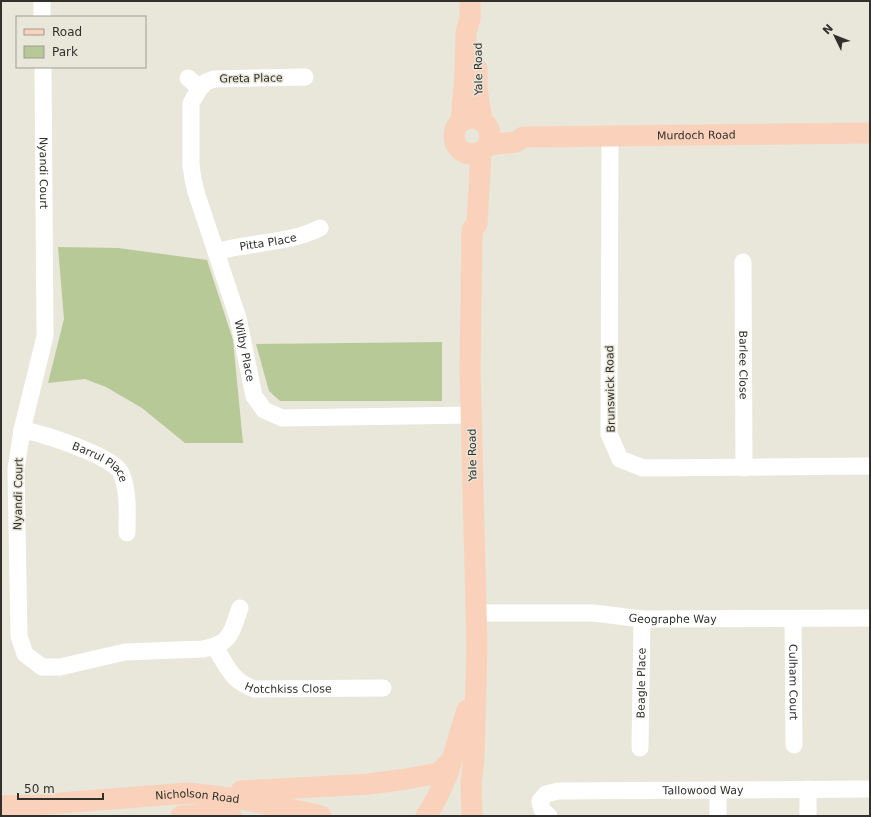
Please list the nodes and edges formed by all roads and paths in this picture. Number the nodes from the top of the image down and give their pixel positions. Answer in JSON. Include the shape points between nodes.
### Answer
{"nodes":[{"id":1,"x":42,"y":1,"type":"edge"},
{"id":2,"x":470,"y":10,"type":"edge"},
{"id":3,"x":42,"y":16,"type":"edge"},
{"id":4,"x":43,"y":68,"type":"edge"},
{"id":5,"x":305,"y":77,"type":"dead end"},
{"id":6,"x":194,"y":83,"type":"joint"},
{"id":7,"x":461,"y":122,"type":"junction"},
{"id":8,"x":870,"y":133,"type":"edge"},
{"id":9,"x":610,"y":137,"type":"junction"},
{"id":10,"x":480,"y":140,"type":"junction"},
{"id":11,"x":320,"y":228,"type":"dead end"},
{"id":12,"x":216,"y":252,"type":"junction"},
{"id":13,"x":743,"y":262,"type":"dead end"},
{"id":14,"x":471,"y":415,"type":"junction"},
{"id":15,"x":22,"y":430,"type":"junction"},
{"id":16,"x":870,"y":466,"type":"edge"},
{"id":17,"x":744,"y":468,"type":"junction"},
{"id":18,"x":127,"y":533,"type":"dead end"},
{"id":19,"x":240,"y":608,"type":"dead end"},
{"id":20,"x":475,"y":613,"type":"junction"},
{"id":21,"x":642,"y":618,"type":"junction"},
{"id":22,"x":870,"y":618,"type":"edge"},
{"id":23,"x":793,"y":619,"type":"junction"},
{"id":24,"x":215,"y":647,"type":"junction"},
{"id":25,"x":476,"y":680,"type":"junction"},
{"id":26,"x":383,"y":688,"type":"dead end"},
{"id":27,"x":794,"y":745,"type":"dead end"},
{"id":28,"x":640,"y":748,"type":"dead end"},
{"id":29,"x":454,"y":759,"type":"junction"},
{"id":30,"x":808,"y":789,"type":"junction"},
{"id":31,"x":870,"y":789,"type":"edge"},
{"id":32,"x":718,"y":790,"type":"junction"},
{"id":33,"x":188,"y":793,"type":"junction"},
{"id":34,"x":1,"y":806,"type":"edge"},
{"id":35,"x":180,"y":816,"type":"edge"},
{"id":36,"x":231,"y":816,"type":"edge"},
{"id":37,"x":321,"y":816,"type":"edge"},
{"id":38,"x":426,"y":816,"type":"edge"},
{"id":39,"x":472,"y":816,"type":"edge"},
{"id":40,"x":549,"y":816,"type":"edge"},
{"id":41,"x":718,"y":816,"type":"edge"},
{"id":42,"x":808,"y":816,"type":"edge"}],
"edges":[{"from":1,"to":3,"type":"street"},
{"from":2,"to":7,"type":"main road","name":"Yale Road","via":[[466,33]]},
{"from":2,"to":10,"type":"main road","name":"Yale Road","via":[[477,32]]},
{"from":4,"to":15,"type":"street","name":"Nyandi Court","via":[[45,336]]},
{"from":5,"to":6,"type":"street","name":"Greta Place","via":[[222,77]]},
{"from":6,"to":12,"type":"street","name":"Wilby Place","via":[[191,103],[191,165],[196,192]]},
{"from":7,"to":10,"type":"main road","name":"Murdoch Road","via":[[472,118]]},
{"from":7,"to":10,"type":"main road","name":"Yale Road","via":[[454,137],[456,145]]},
{"from":8,"to":9,"type":"main road","name":"Murdoch Road"},
{"from":9,"to":10,"type":"main road","name":"Murdoch Road","via":[[523,137],[516,142],[495,146]]},
{"from":9,"to":17,"type":"street","name":"Brunswick Road","via":[[609,434],[620,459],[644,468]]},
{"from":10,"to":14,"type":"main road","name":"Yale Road","via":[[477,224],[472,230]]},
{"from":11,"to":12,"type":"street","name":"Pitta Place","via":[[307,234],[237,245]]},
{"from":12,"to":14,"type":"street","name":"Wilby Place","via":[[240,326],[254,396],[264,410],[282,418]]},
{"from":13,"to":17,"type":"street","name":"Barlee Close"},
{"from":14,"to":20,"type":"main road","name":"Yale Road"},
{"from":15,"to":18,"type":"street","name":"Barrul Place","via":[[44,435],[106,459],[121,471],[126,488]]},
{"from":15,"to":24,"type":"street","name":"Nyandi Court","via":[[16,485],[19,636],[25,654],[42,667],[60,667],[125,652]]},
{"from":16,"to":17,"type":"street","name":"Brunswick Road"},
{"from":19,"to":24,"type":"street","via":[[228,639]]},
{"from":20,"to":21,"type":"street","name":"Geographe Way","via":[[594,613]]},
{"from":20,"to":25,"type":"main road","name":"Yale Road"},
{"from":21,"to":23,"type":"street","name":"Geographe Way"},
{"from":21,"to":28,"type":"street","name":"Beagle Place"},
{"from":22,"to":23,"type":"street","name":"Geographe Way"},
{"from":23,"to":27,"type":"street","name":"Culham Court"},
{"from":24,"to":26,"type":"street","name":"Hotchkiss Close","via":[[236,680],[255,689]]},
{"from":25,"to":29,"type":"main road","name":"Yale Road"},
{"from":25,"to":39,"type":"main road","name":"Yale Road"},
{"from":29,"to":33,"type":"main road","via":[[439,773],[369,784]]},
{"from":29,"to":38,"type":"main road","name":"Yale Road","via":[[438,797]]},
{"from":30,"to":31,"type":"street","name":"Tallowood Way"},
{"from":30,"to":32,"type":"street","name":"Tallowood Way"},
{"from":30,"to":42,"type":"street"},
{"from":32,"to":40,"type":"street","name":"Tallowood Way","via":[[558,791],[546,794],[540,801],[542,810]]},
{"from":32,"to":41,"type":"street"},
{"from":33,"to":34,"type":"main road","name":"Nicholson Road"},
{"from":33,"to":37,"type":"main road","name":"Nicholson Road","via":[[247,800]]},
{"from":35,"to":36,"type":"main road","name":"Nicholson Road"}]}
